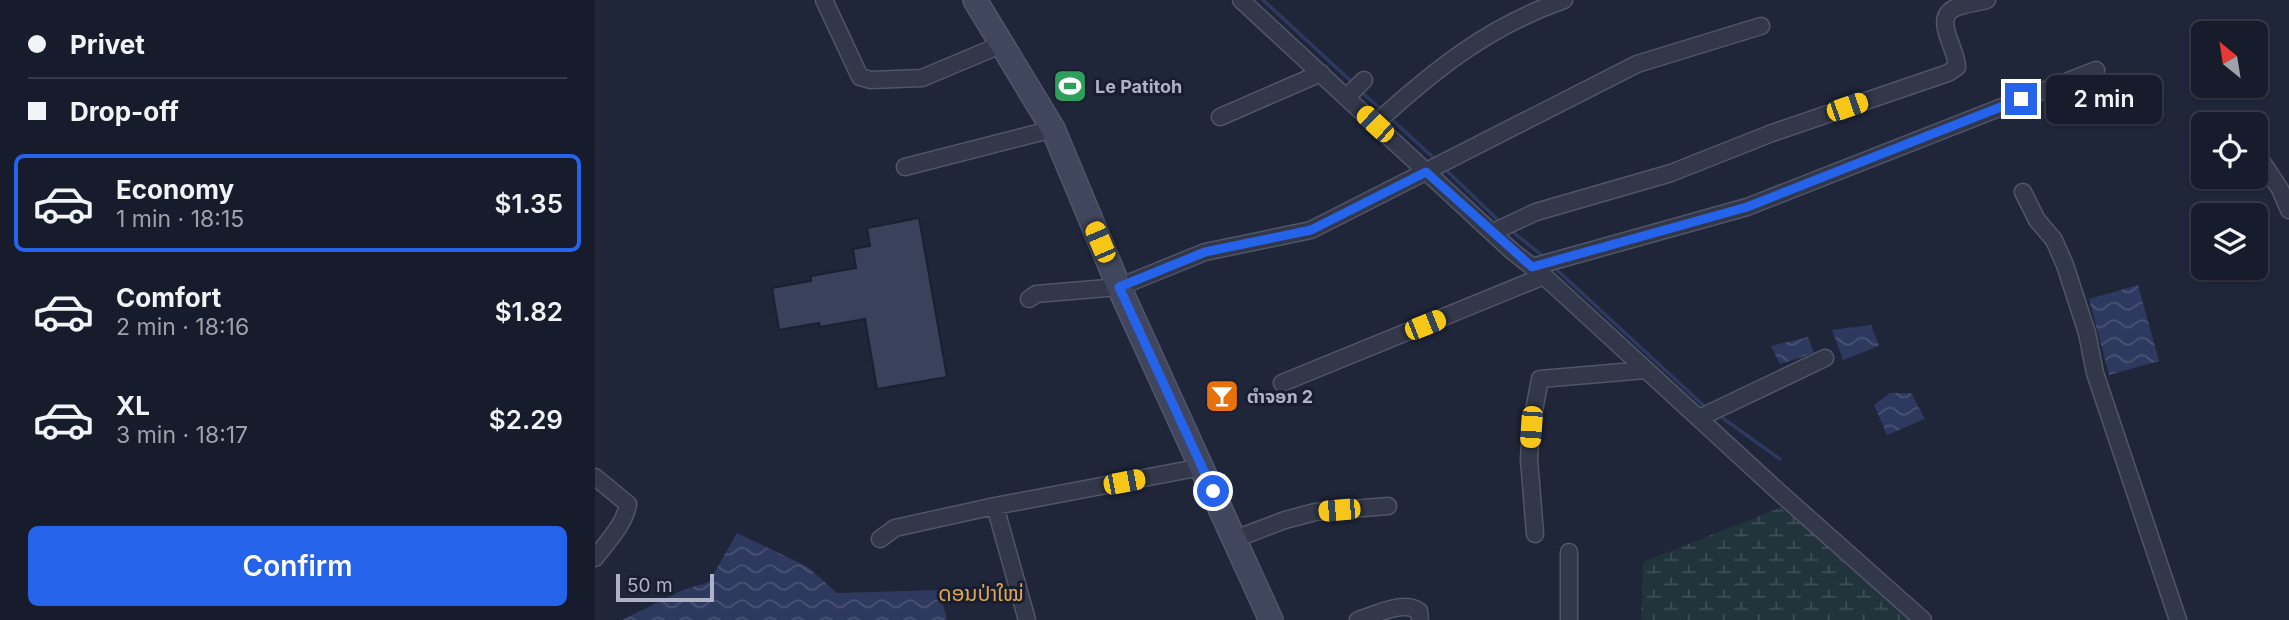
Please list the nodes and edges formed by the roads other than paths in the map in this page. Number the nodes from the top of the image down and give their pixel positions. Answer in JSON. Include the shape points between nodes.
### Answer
{"nodes":[{"id":1,"x":824,"y":0,"type":"edge"},
{"id":2,"x":975,"y":0,"type":"edge"},
{"id":3,"x":1564,"y":0,"type":"edge"},
{"id":4,"x":1987,"y":0,"type":"edge"},
{"id":5,"x":1246,"y":1,"type":"edge"},
{"id":6,"x":1761,"y":26,"type":"dead end"},
{"id":7,"x":1003,"y":44,"type":"junction"},
{"id":8,"x":2096,"y":70,"type":"dead end"},
{"id":9,"x":1321,"y":73,"type":"junction"},
{"id":10,"x":1220,"y":117,"type":"dead end"},
{"id":11,"x":1381,"y":118,"type":"junction"},
{"id":12,"x":1052,"y":129,"type":"junction"},
{"id":13,"x":905,"y":167,"type":"dead end"},
{"id":14,"x":1426,"y":172,"type":"junction"},
{"id":15,"x":2268,"y":172,"type":"edge"},
{"id":16,"x":2023,"y":192,"type":"dead end"},
{"id":17,"x":2289,"y":210,"type":"edge"},
{"id":18,"x":1503,"y":228,"type":"junction"},
{"id":19,"x":1538,"y":271,"type":"junction"},
{"id":20,"x":1119,"y":287,"type":"junction"},
{"id":21,"x":1029,"y":299,"type":"dead end"},
{"id":22,"x":1825,"y":358,"type":"dead end"},
{"id":23,"x":1646,"y":370,"type":"junction"},
{"id":24,"x":1282,"y":383,"type":"dead end"},
{"id":25,"x":1699,"y":418,"type":"junction"},
{"id":26,"x":1202,"y":467,"type":"junction"},
{"id":27,"x":595,"y":477,"type":"edge"},
{"id":28,"x":995,"y":506,"type":"junction"},
{"id":29,"x":1388,"y":506,"type":"dead end"},
{"id":30,"x":1535,"y":534,"type":"dead end"},
{"id":31,"x":880,"y":539,"type":"dead end"},
{"id":32,"x":1235,"y":540,"type":"junction"},
{"id":33,"x":1569,"y":552,"type":"dead end"},
{"id":34,"x":595,"y":558,"type":"edge"},
{"id":35,"x":1027,"y":620,"type":"edge"},
{"id":36,"x":1271,"y":620,"type":"edge"},
{"id":37,"x":1358,"y":620,"type":"edge"},
{"id":38,"x":1420,"y":620,"type":"edge"},
{"id":39,"x":1569,"y":620,"type":"edge"},
{"id":40,"x":1923,"y":620,"type":"edge"},
{"id":41,"x":2178,"y":620,"type":"edge"}],
"edges":[{"from":1,"to":7,"type":"street","via":[[860,77],[871,80],[922,78]]},
{"from":2,"to":7,"type":"street"},
{"from":3,"to":11,"type":"street","via":[[1510,22],[1460,53]]},
{"from":4,"to":18,"type":"street","via":[[1952,9],[1946,16],[1945,26],[1957,58],[1957,67],[1948,73],[1671,173],[1535,212]]},
{"from":5,"to":9,"type":"street"},
{"from":6,"to":14,"type":"street","via":[[1637,64]]},
{"from":7,"to":12,"type":"street"},
{"from":8,"to":19,"type":"street","via":[[1747,207]]},
{"from":9,"to":10,"type":"street"},
{"from":9,"to":11,"type":"street","via":[[1356,88]]},
{"from":11,"to":14,"type":"street"},
{"from":12,"to":13,"type":"street"},
{"from":12,"to":20,"type":"street"},
{"from":14,"to":18,"type":"street"},
{"from":14,"to":20,"type":"street","via":[[1311,230],[1205,252]]},
{"from":15,"to":17,"type":"street"},
{"from":16,"to":41,"type":"street","via":[[2065,265],[2095,373]]},
{"from":18,"to":19,"type":"street"},
{"from":19,"to":23,"type":"street"},
{"from":19,"to":24,"type":"street"},
{"from":20,"to":21,"type":"street","via":[[1036,294]]},
{"from":20,"to":26,"type":"street"},
{"from":22,"to":25,"type":"street"},
{"from":23,"to":25,"type":"street"},
{"from":23,"to":30,"type":"street","via":[[1539,379],[1529,459]]},
{"from":25,"to":40,"type":"street"},
{"from":26,"to":28,"type":"street"},
{"from":26,"to":32,"type":"street"},
{"from":27,"to":34,"type":"street","via":[[628,504],[627,513]]},
{"from":28,"to":31,"type":"street","via":[[895,528]]},
{"from":28,"to":35,"type":"street"},
{"from":29,"to":32,"type":"street","via":[[1315,512]]},
{"from":32,"to":36,"type":"street"},
{"from":33,"to":39,"type":"street"},
{"from":37,"to":38,"type":"street","via":[[1404,606],[1419,611]]}]}
